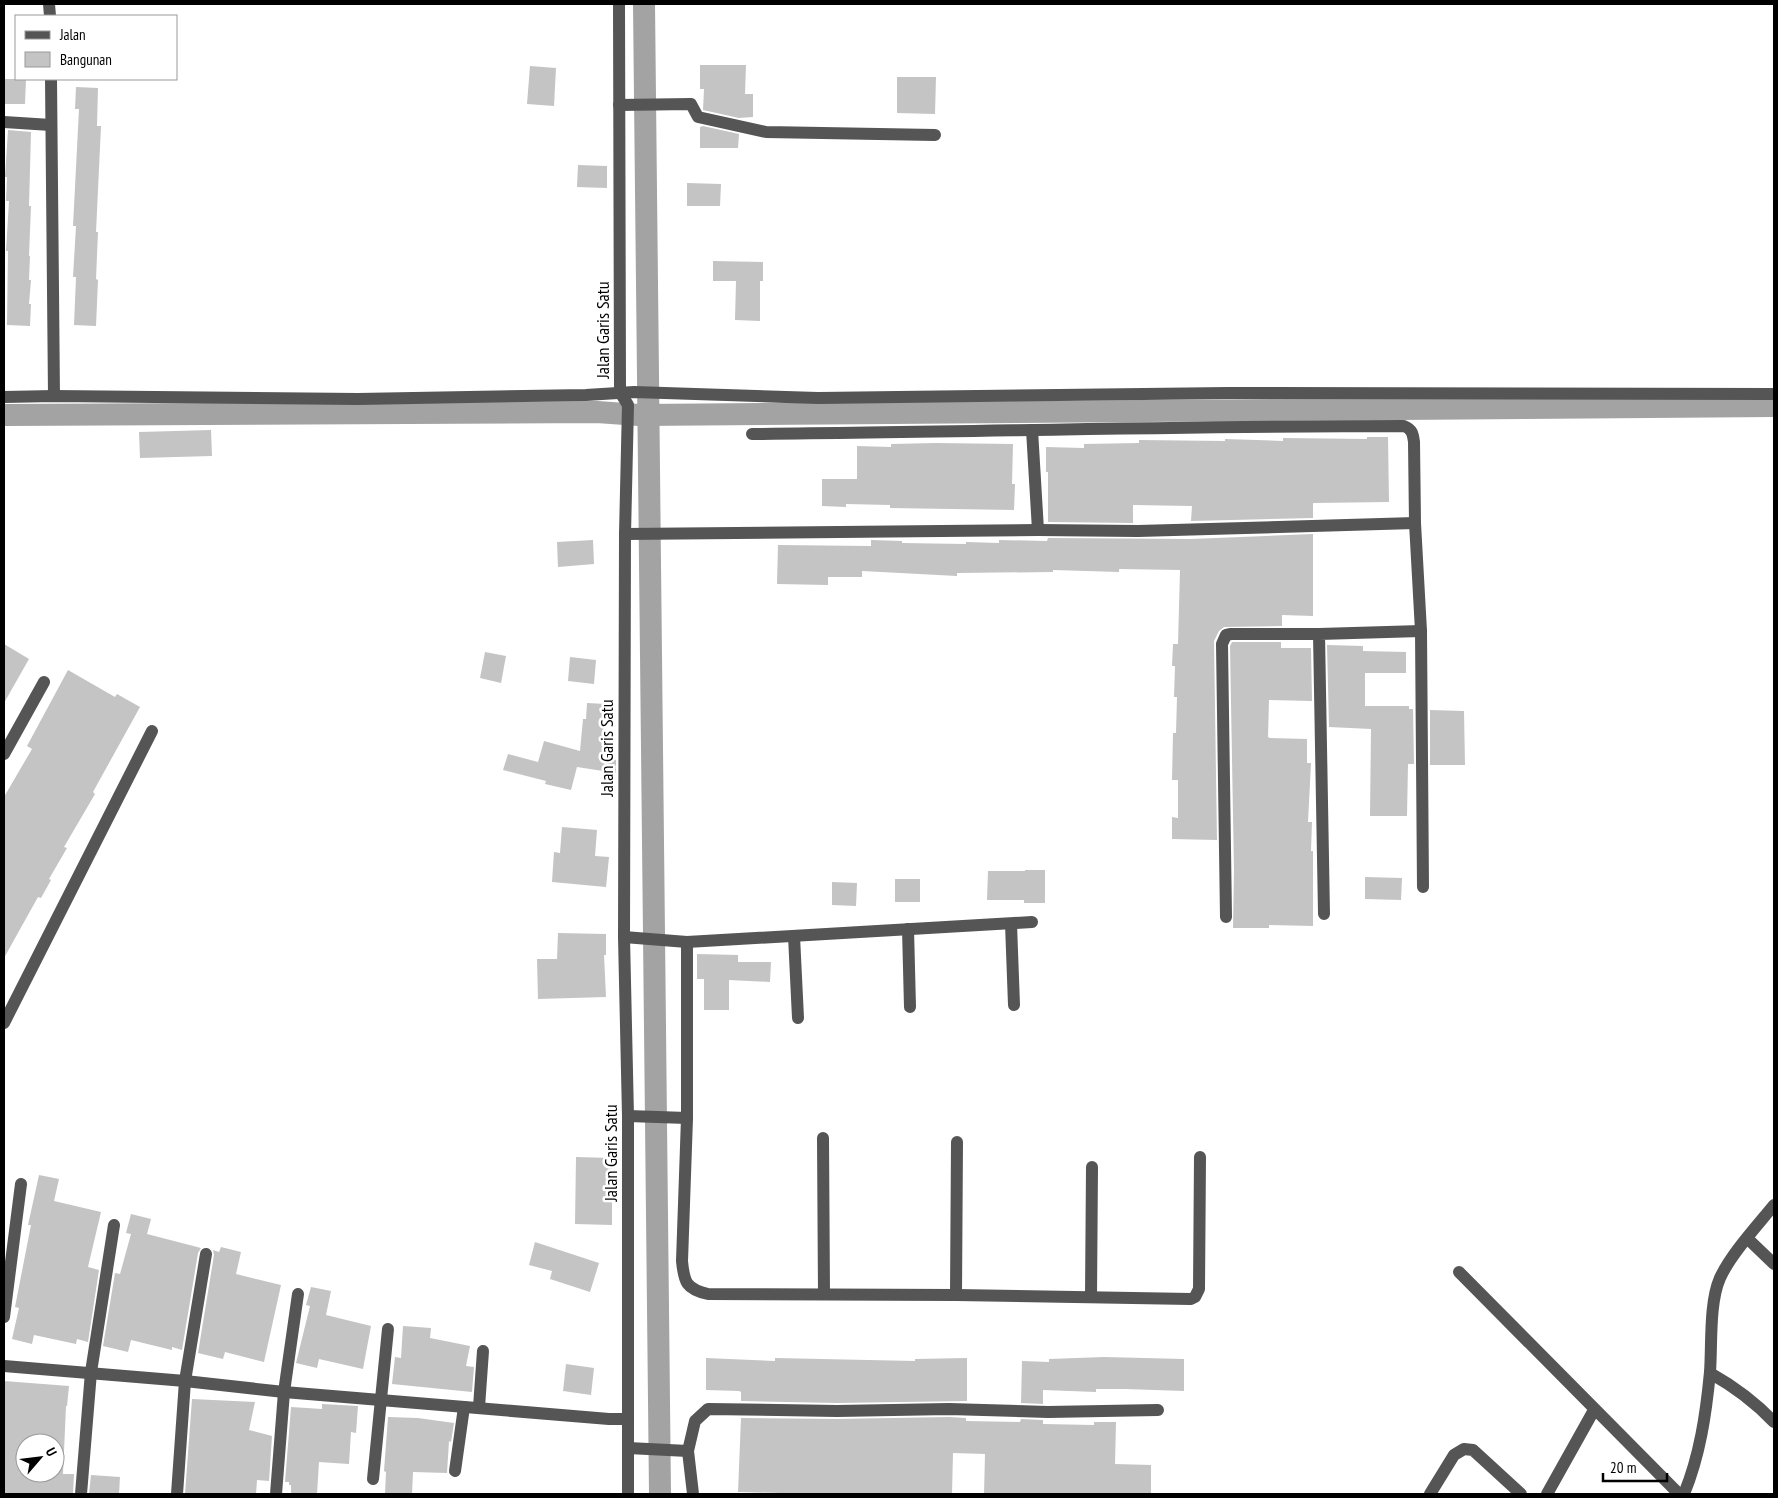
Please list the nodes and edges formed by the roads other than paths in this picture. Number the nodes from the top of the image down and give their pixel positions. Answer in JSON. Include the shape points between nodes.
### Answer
{"nodes":[{"id":1,"x":619,"y":4,"type":"edge"},
{"id":2,"x":51,"y":80,"type":"edge"},
{"id":3,"x":619,"y":104,"type":"junction"},
{"id":4,"x":4,"y":122,"type":"edge"},
{"id":5,"x":51,"y":125,"type":"junction"},
{"id":6,"x":935,"y":135,"type":"dead end"},
{"id":7,"x":620,"y":392,"type":"junction"},
{"id":8,"x":1774,"y":394,"type":"edge"},
{"id":9,"x":54,"y":396,"type":"junction"},
{"id":10,"x":4,"y":397,"type":"edge"},
{"id":11,"x":1032,"y":430,"type":"junction"},
{"id":12,"x":752,"y":434,"type":"dead end"},
{"id":13,"x":1414,"y":523,"type":"junction"},
{"id":14,"x":1038,"y":530,"type":"junction"},
{"id":15,"x":625,"y":534,"type":"junction"},
{"id":16,"x":1421,"y":631,"type":"junction"},
{"id":17,"x":1319,"y":634,"type":"junction"},
{"id":18,"x":44,"y":682,"type":"dead end"},
{"id":19,"x":152,"y":731,"type":"dead end"},
{"id":20,"x":4,"y":754,"type":"edge"},
{"id":21,"x":1423,"y":887,"type":"dead end"},
{"id":22,"x":1324,"y":914,"type":"dead end"},
{"id":23,"x":1226,"y":917,"type":"dead end"},
{"id":24,"x":1032,"y":922,"type":"dead end"},
{"id":25,"x":1011,"y":924,"type":"junction"},
{"id":26,"x":908,"y":930,"type":"junction"},
{"id":27,"x":794,"y":936,"type":"junction"},
{"id":28,"x":630,"y":938,"type":"junction"},
{"id":29,"x":688,"y":942,"type":"junction"},
{"id":30,"x":1014,"y":1005,"type":"dead end"},
{"id":31,"x":910,"y":1007,"type":"dead end"},
{"id":32,"x":798,"y":1018,"type":"dead end"},
{"id":33,"x":4,"y":1023,"type":"edge"},
{"id":34,"x":634,"y":1116,"type":"junction"},
{"id":35,"x":681,"y":1118,"type":"junction"},
{"id":36,"x":823,"y":1138,"type":"dead end"},
{"id":37,"x":957,"y":1142,"type":"dead end"},
{"id":38,"x":1200,"y":1157,"type":"dead end"},
{"id":39,"x":1092,"y":1167,"type":"dead end"},
{"id":40,"x":21,"y":1184,"type":"dead end"},
{"id":41,"x":1774,"y":1205,"type":"edge"},
{"id":42,"x":114,"y":1225,"type":"dead end"},
{"id":43,"x":1748,"y":1239,"type":"junction"},
{"id":44,"x":206,"y":1254,"type":"dead end"},
{"id":45,"x":1774,"y":1264,"type":"edge"},
{"id":46,"x":1459,"y":1272,"type":"dead end"},
{"id":47,"x":298,"y":1294,"type":"dead end"},
{"id":48,"x":824,"y":1294,"type":"junction"},
{"id":49,"x":956,"y":1295,"type":"junction"},
{"id":50,"x":1091,"y":1297,"type":"junction"},
{"id":51,"x":4,"y":1317,"type":"edge"},
{"id":52,"x":388,"y":1329,"type":"dead end"},
{"id":53,"x":482,"y":1351,"type":"dead end"},
{"id":54,"x":4,"y":1366,"type":"edge"},
{"id":55,"x":90,"y":1372,"type":"junction"},
{"id":56,"x":1710,"y":1373,"type":"junction"},
{"id":57,"x":185,"y":1381,"type":"junction"},
{"id":58,"x":284,"y":1392,"type":"junction"},
{"id":59,"x":381,"y":1400,"type":"junction"},
{"id":60,"x":464,"y":1407,"type":"junction"},
{"id":61,"x":479,"y":1407,"type":"junction"},
{"id":62,"x":1158,"y":1410,"type":"dead end"},
{"id":63,"x":1594,"y":1410,"type":"junction"},
{"id":64,"x":628,"y":1419,"type":"junction"},
{"id":65,"x":1774,"y":1422,"type":"edge"},
{"id":66,"x":632,"y":1448,"type":"junction"},
{"id":67,"x":688,"y":1451,"type":"junction"},
{"id":68,"x":455,"y":1471,"type":"dead end"},
{"id":69,"x":373,"y":1479,"type":"dead end"},
{"id":70,"x":81,"y":1494,"type":"edge"},
{"id":71,"x":177,"y":1494,"type":"edge"},
{"id":72,"x":276,"y":1494,"type":"edge"},
{"id":73,"x":628,"y":1494,"type":"edge"},
{"id":74,"x":693,"y":1494,"type":"edge"},
{"id":75,"x":1430,"y":1494,"type":"edge"},
{"id":76,"x":1521,"y":1494,"type":"edge"},
{"id":77,"x":1547,"y":1494,"type":"edge"},
{"id":78,"x":1679,"y":1494,"type":"edge"},
{"id":79,"x":1684,"y":1494,"type":"edge"}],
"edges":[{"from":1,"to":3,"type":"street","name":"Jalan Garis Satu"},
{"from":2,"to":5,"type":"street"},
{"from":3,"to":6,"type":"street","via":[[691,104],[698,117],[766,132]]},
{"from":3,"to":7,"type":"street","name":"Jalan Garis Satu"},
{"from":4,"to":5,"type":"street"},
{"from":5,"to":9,"type":"street"},
{"from":7,"to":8,"type":"street","via":[[818,398],[1228,392]]},
{"from":7,"to":9,"type":"street","via":[[358,399]]},
{"from":7,"to":15,"type":"street","name":"Jalan Garis Satu","via":[[628,405]]},
{"from":9,"to":10,"type":"street"},
{"from":11,"to":12,"type":"street"},
{"from":11,"to":13,"type":"street","via":[[1404,426],[1409,428],[1414,442]]},
{"from":11,"to":14,"type":"street"},
{"from":13,"to":14,"type":"street","via":[[1138,531]]},
{"from":13,"to":16,"type":"street"},
{"from":14,"to":15,"type":"street"},
{"from":15,"to":28,"type":"street","name":"Jalan Garis Satu"},
{"from":16,"to":17,"type":"street"},
{"from":16,"to":21,"type":"street"},
{"from":17,"to":22,"type":"street"},
{"from":17,"to":23,"type":"street","via":[[1231,634],[1226,635],[1222,644]]},
{"from":18,"to":20,"type":"street"},
{"from":19,"to":33,"type":"street"},
{"from":24,"to":25,"type":"street"},
{"from":25,"to":26,"type":"street"},
{"from":25,"to":30,"type":"street"},
{"from":26,"to":27,"type":"street"},
{"from":26,"to":31,"type":"street"},
{"from":27,"to":29,"type":"street"},
{"from":27,"to":32,"type":"street"},
{"from":28,"to":29,"type":"street"},
{"from":28,"to":34,"type":"street","name":"Jalan Garis Satu"},
{"from":29,"to":35,"type":"street"},
{"from":34,"to":35,"type":"street"},
{"from":34,"to":64,"type":"street","name":"Jalan Garis Satu"},
{"from":35,"to":48,"type":"street","via":[[682,1261],[688,1285],[695,1291],[708,1294]]},
{"from":36,"to":48,"type":"street"},
{"from":37,"to":49,"type":"street"},
{"from":38,"to":50,"type":"street","via":[[1199,1289],[1195,1297]]},
{"from":39,"to":50,"type":"street"},
{"from":40,"to":51,"type":"street"},
{"from":41,"to":43,"type":"street"},
{"from":42,"to":55,"type":"street"},
{"from":43,"to":45,"type":"street"},
{"from":43,"to":56,"type":"street","via":[[1728,1264],[1717,1287]]},
{"from":44,"to":57,"type":"street"},
{"from":46,"to":63,"type":"street"},
{"from":47,"to":58,"type":"street"},
{"from":48,"to":49,"type":"street"},
{"from":49,"to":50,"type":"street"},
{"from":52,"to":59,"type":"street"},
{"from":53,"to":61,"type":"street"},
{"from":54,"to":55,"type":"street"},
{"from":55,"to":57,"type":"street"},
{"from":55,"to":70,"type":"street"},
{"from":56,"to":65,"type":"street","via":[[1732,1385]]},
{"from":56,"to":79,"type":"street","via":[[1698,1456]]},
{"from":57,"to":58,"type":"street"},
{"from":57,"to":71,"type":"street"},
{"from":58,"to":59,"type":"street"},
{"from":58,"to":72,"type":"street"},
{"from":59,"to":60,"type":"street"},
{"from":59,"to":69,"type":"street"},
{"from":60,"to":61,"type":"street"},
{"from":60,"to":68,"type":"street"},
{"from":61,"to":64,"type":"street"},
{"from":62,"to":67,"type":"street","via":[[708,1409],[695,1421]]},
{"from":63,"to":77,"type":"street"},
{"from":63,"to":78,"type":"street"},
{"from":64,"to":66,"type":"street","name":"Jalan Garis Satu"},
{"from":66,"to":67,"type":"street"},
{"from":66,"to":73,"type":"street","name":"Jalan Garis Satu"},
{"from":67,"to":74,"type":"street"},
{"from":75,"to":76,"type":"street","via":[[1454,1455],[1464,1449],[1473,1450]]}]}
